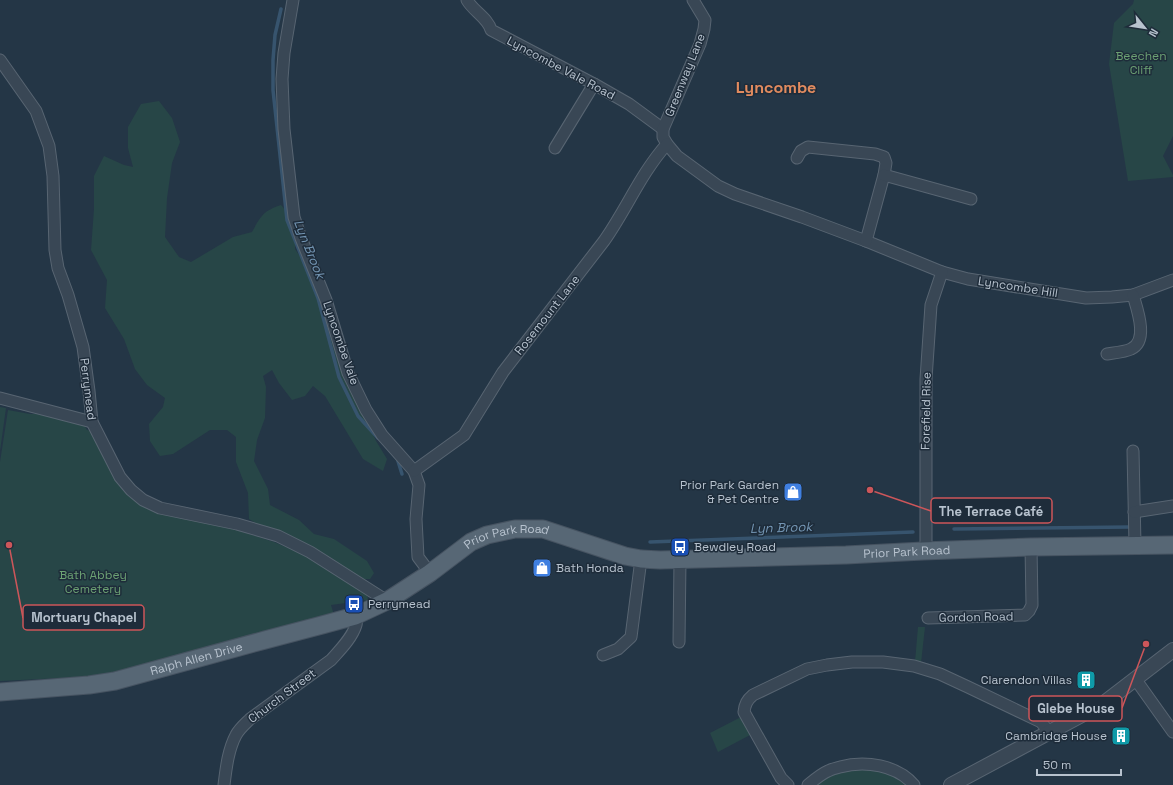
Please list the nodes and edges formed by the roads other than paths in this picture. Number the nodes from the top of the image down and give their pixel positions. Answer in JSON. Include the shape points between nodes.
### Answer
{"nodes":[{"id":1,"x":293,"y":0,"type":"edge"},
{"id":2,"x":467,"y":0,"type":"edge"},
{"id":3,"x":692,"y":0,"type":"edge"},
{"id":4,"x":0,"y":60,"type":"edge"},
{"id":5,"x":594,"y":84,"type":"junction"},
{"id":6,"x":663,"y":129,"type":"junction"},
{"id":7,"x":667,"y":144,"type":"junction"},
{"id":8,"x":555,"y":148,"type":"dead end"},
{"id":9,"x":797,"y":158,"type":"dead end"},
{"id":10,"x":884,"y":175,"type":"junction"},
{"id":11,"x":971,"y":199,"type":"dead end"},
{"id":12,"x":866,"y":241,"type":"junction"},
{"id":13,"x":942,"y":272,"type":"junction"},
{"id":14,"x":1173,"y":280,"type":"edge"},
{"id":15,"x":1133,"y":295,"type":"junction"},
{"id":16,"x":1107,"y":354,"type":"dead end"},
{"id":17,"x":0,"y":398,"type":"edge"},
{"id":18,"x":92,"y":422,"type":"junction"},
{"id":19,"x":1133,"y":451,"type":"dead end"},
{"id":20,"x":414,"y":472,"type":"junction"},
{"id":21,"x":1173,"y":506,"type":"edge"},
{"id":22,"x":1134,"y":512,"type":"junction"},
{"id":23,"x":1135,"y":545,"type":"junction"},
{"id":24,"x":1173,"y":545,"type":"edge"},
{"id":25,"x":1031,"y":547,"type":"junction"},
{"id":26,"x":926,"y":551,"type":"junction"},
{"id":27,"x":642,"y":559,"type":"junction"},
{"id":28,"x":680,"y":560,"type":"junction"},
{"id":29,"x":430,"y":573,"type":"junction"},
{"id":30,"x":387,"y":601,"type":"junction"},
{"id":31,"x":355,"y":616,"type":"junction"},
{"id":32,"x":928,"y":618,"type":"dead end"},
{"id":33,"x":679,"y":642,"type":"dead end"},
{"id":34,"x":1173,"y":650,"type":"edge"},
{"id":35,"x":603,"y":655,"type":"dead end"},
{"id":36,"x":1136,"y":680,"type":"junction"},
{"id":37,"x":0,"y":692,"type":"edge"},
{"id":38,"x":1050,"y":732,"type":"junction"},
{"id":39,"x":1173,"y":732,"type":"edge"},
{"id":40,"x":224,"y":785,"type":"edge"},
{"id":41,"x":788,"y":785,"type":"edge"},
{"id":42,"x":808,"y":785,"type":"edge"},
{"id":43,"x":914,"y":785,"type":"edge"},
{"id":44,"x":951,"y":785,"type":"edge"}],
"edges":[{"from":1,"to":20,"type":"street","name":"Lyncombe Vale","via":[[282,79],[284,129],[294,217],[326,300],[348,373],[366,410],[382,435]]},
{"from":2,"to":5,"type":"street","name":"Lyncombe Vale Road","via":[[490,25],[491,30]]},
{"from":3,"to":6,"type":"street","name":"Greenway Lane","via":[[705,20],[704,29]]},
{"from":4,"to":18,"type":"street","name":"Perrymead","via":[[36,111],[49,146],[53,176],[55,250],[58,268],[83,347]]},
{"from":5,"to":6,"type":"street","name":"Lyncombe Vale Road","via":[[629,104]]},
{"from":5,"to":8,"type":"street"},
{"from":6,"to":7,"type":"street","name":"Lyncombe Hill"},
{"from":7,"to":12,"type":"street","name":"Lyncombe Hill","via":[[677,156],[718,186]]},
{"from":7,"to":20,"type":"street","name":"Rosemount Lane","via":[[657,155],[601,246],[503,372],[464,435]]},
{"from":9,"to":10,"type":"street","via":[[801,151],[808,147],[875,154],[884,157]]},
{"from":10,"to":11,"type":"street"},
{"from":10,"to":12,"type":"street"},
{"from":12,"to":13,"type":"street","name":"Lyncombe Hill"},
{"from":13,"to":15,"type":"street","name":"Lyncombe Hill","via":[[968,279],[1086,298]]},
{"from":13,"to":26,"type":"street","name":"Forefield Rise","via":[[931,304],[926,378]]},
{"from":14,"to":15,"type":"street","name":"Lyncombe Hill"},
{"from":15,"to":16,"type":"street","via":[[1140,323],[1139,342],[1132,349]]},
{"from":17,"to":18,"type":"street"},
{"from":18,"to":30,"type":"street","name":"Perrymead","via":[[120,477],[143,500],[160,508],[237,524],[278,536],[310,552]]},
{"from":19,"to":22,"type":"street"},
{"from":20,"to":29,"type":"street","name":"Lyncombe Vale","via":[[419,485],[416,519],[418,557]]},
{"from":21,"to":22,"type":"street"},
{"from":22,"to":23,"type":"street"},
{"from":23,"to":24,"type":"main road","name":"Prior Park Road"},
{"from":23,"to":25,"type":"main road","name":"Prior Park Road"},
{"from":25,"to":26,"type":"main road","name":"Prior Park Road"},
{"from":25,"to":32,"type":"street","name":"Gordon Road","via":[[1032,605],[1025,615]]},
{"from":26,"to":28,"type":"main road","name":"Prior Park Road"},
{"from":27,"to":28,"type":"main road","name":"Prior Park Road"},
{"from":27,"to":29,"type":"main road","name":"Prior Park Road","via":[[543,530],[515,529],[487,535],[471,542]]},
{"from":27,"to":35,"type":"street","via":[[631,637],[618,648]]},
{"from":28,"to":33,"type":"street"},
{"from":29,"to":30,"type":"main road","name":"Prior Park Road"},
{"from":30,"to":31,"type":"main road","name":"Ralph Allen Drive"},
{"from":31,"to":37,"type":"main road","name":"Ralph Allen Drive","via":[[115,681]]},
{"from":31,"to":40,"type":"street","name":"Church Street","via":[[356,625],[352,633],[330,660],[240,729],[232,745]]},
{"from":34,"to":36,"type":"street"},
{"from":36,"to":38,"type":"street","via":[[1104,703]]},
{"from":36,"to":39,"type":"street"},
{"from":38,"to":41,"type":"street","via":[[1041,722],[940,674],[914,666],[852,662],[807,669],[753,695],[745,705],[744,712],[781,778]]},
{"from":38,"to":44,"type":"street"},
{"from":42,"to":43,"type":"street","via":[[828,771],[849,765],[869,764],[891,769]]}]}
